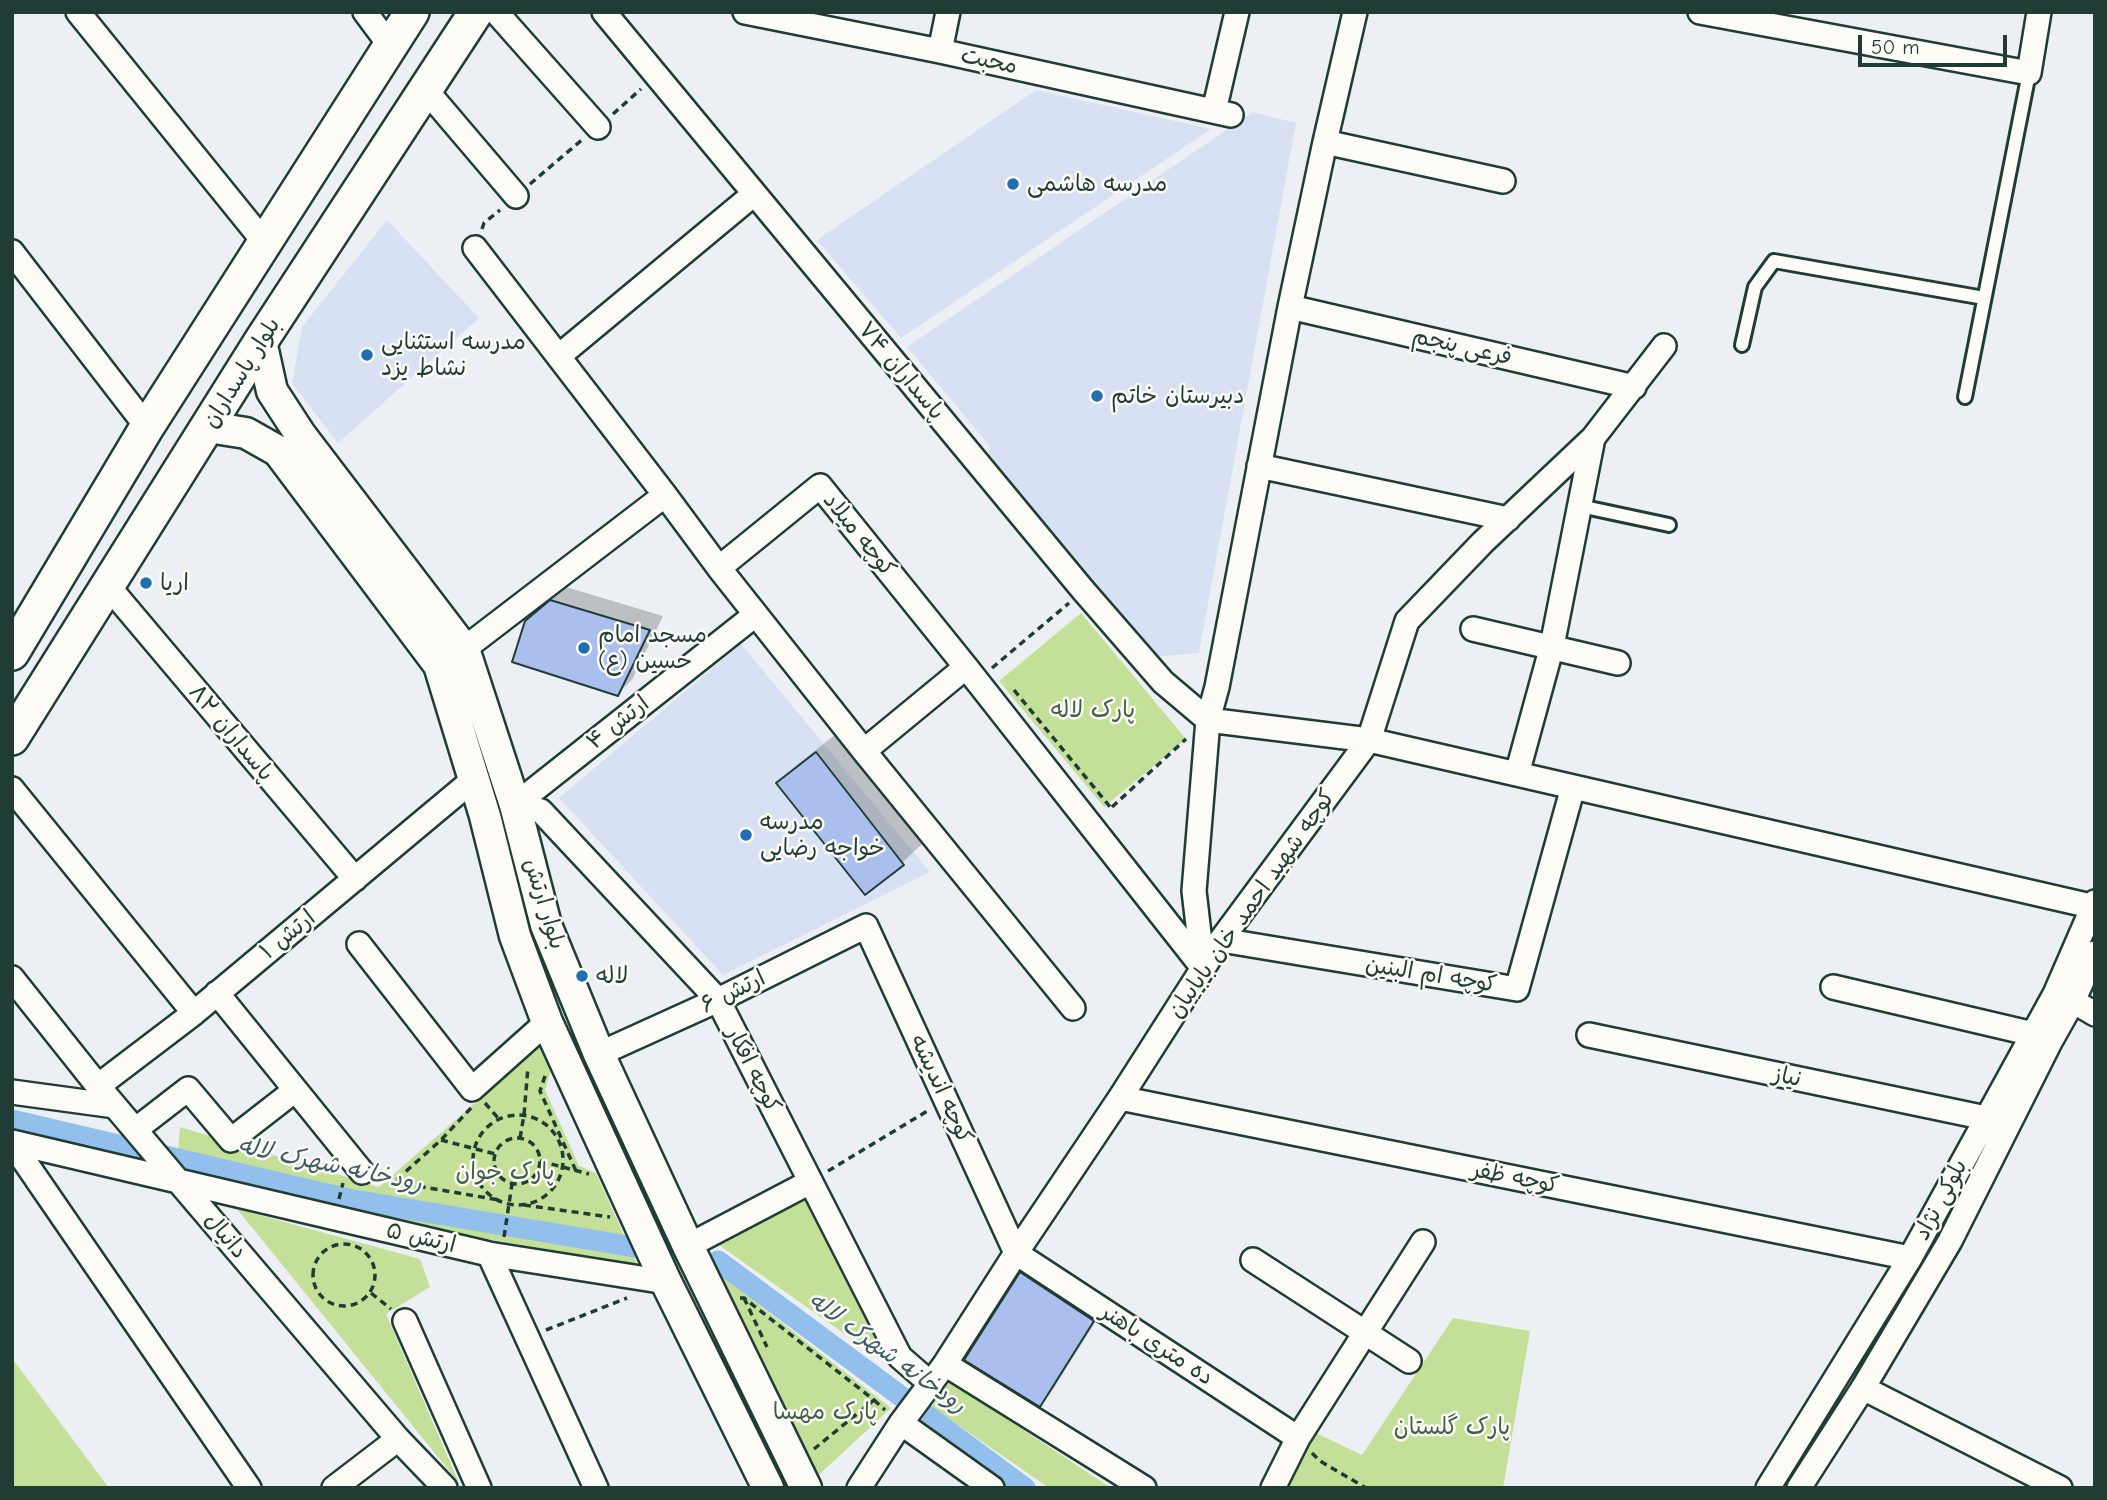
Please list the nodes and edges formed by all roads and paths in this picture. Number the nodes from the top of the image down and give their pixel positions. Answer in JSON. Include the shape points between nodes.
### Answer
{"nodes":[{"id":1,"x":78,"y":12,"type":"edge"},
{"id":2,"x":365,"y":12,"type":"edge"},
{"id":3,"x":412,"y":12,"type":"edge"},
{"id":4,"x":476,"y":12,"type":"edge"},
{"id":5,"x":496,"y":12,"type":"edge"},
{"id":6,"x":604,"y":12,"type":"edge"},
{"id":7,"x":745,"y":12,"type":"edge"},
{"id":8,"x":948,"y":12,"type":"edge"},
{"id":9,"x":1237,"y":12,"type":"edge"},
{"id":10,"x":1355,"y":12,"type":"edge"},
{"id":11,"x":1700,"y":12,"type":"edge"},
{"id":12,"x":2039,"y":12,"type":"edge"},
{"id":13,"x":391,"y":47,"type":"junction"},
{"id":14,"x":940,"y":51,"type":"junction"},
{"id":15,"x":2029,"y":73,"type":"junction"},
{"id":16,"x":656,"y":76,"type":"junction"},
{"id":17,"x":425,"y":89,"type":"junction"},
{"id":18,"x":598,"y":127,"type":"junction"},
{"id":19,"x":1325,"y":142,"type":"junction"},
{"id":20,"x":1503,"y":181,"type":"dead end"},
{"id":21,"x":754,"y":194,"type":"junction"},
{"id":22,"x":516,"y":196,"type":"junction"},
{"id":23,"x":265,"y":243,"type":"junction"},
{"id":24,"x":475,"y":248,"type":"joint"},
{"id":25,"x":12,"y":252,"type":"edge"},
{"id":26,"x":1984,"y":299,"type":"junction"},
{"id":27,"x":1290,"y":307,"type":"junction"},
{"id":28,"x":261,"y":341,"type":"junction"},
{"id":29,"x":1742,"y":345,"type":"dead end"},
{"id":30,"x":1664,"y":346,"type":"dead end"},
{"id":31,"x":559,"y":356,"type":"junction"},
{"id":32,"x":1634,"y":387,"type":"junction"},
{"id":33,"x":1965,"y":397,"type":"dead end"},
{"id":34,"x":147,"y":427,"type":"junction"},
{"id":35,"x":208,"y":427,"type":"junction"},
{"id":36,"x":1593,"y":438,"type":"junction"},
{"id":37,"x":1259,"y":466,"type":"junction"},
{"id":38,"x":665,"y":495,"type":"junction"},
{"id":39,"x":1580,"y":506,"type":"junction"},
{"id":40,"x":1507,"y":519,"type":"junction"},
{"id":41,"x":1669,"y":525,"type":"dead end"},
{"id":42,"x":719,"y":568,"type":"junction"},
{"id":43,"x":108,"y":586,"type":"junction"},
{"id":44,"x":1083,"y":590,"type":"junction"},
{"id":45,"x":755,"y":615,"type":"junction"},
{"id":46,"x":1473,"y":629,"type":"dead end"},
{"id":47,"x":17,"y":630,"type":"edge"},
{"id":48,"x":1552,"y":646,"type":"junction"},
{"id":49,"x":464,"y":649,"type":"junction"},
{"id":50,"x":1618,"y":663,"type":"dead end"},
{"id":51,"x":972,"y":674,"type":"junction"},
{"id":52,"x":1011,"y":687,"type":"dead end"},
{"id":53,"x":1208,"y":720,"type":"junction"},
{"id":54,"x":15,"y":729,"type":"edge"},
{"id":55,"x":1368,"y":740,"type":"junction"},
{"id":56,"x":864,"y":751,"type":"junction"},
{"id":57,"x":1517,"y":774,"type":"junction"},
{"id":58,"x":474,"y":779,"type":"junction"},
{"id":59,"x":1573,"y":788,"type":"junction"},
{"id":60,"x":12,"y":789,"type":"edge"},
{"id":61,"x":515,"y":805,"type":"junction"},
{"id":62,"x":485,"y":816,"type":"junction"},
{"id":63,"x":355,"y":880,"type":"junction"},
{"id":64,"x":2094,"y":905,"type":"edge"},
{"id":65,"x":866,"y":926,"type":"joint"},
{"id":66,"x":1221,"y":940,"type":"junction"},
{"id":67,"x":359,"y":944,"type":"dead end"},
{"id":68,"x":2095,"y":953,"type":"edge"},
{"id":69,"x":1203,"y":968,"type":"junction"},
{"id":70,"x":12,"y":978,"type":"edge"},
{"id":71,"x":1833,"y":987,"type":"dead end"},
{"id":72,"x":217,"y":993,"type":"junction"},
{"id":73,"x":2064,"y":997,"type":"junction"},
{"id":74,"x":718,"y":1000,"type":"junction"},
{"id":75,"x":1073,"y":1008,"type":"dead end"},
{"id":76,"x":194,"y":1013,"type":"junction"},
{"id":77,"x":2095,"y":1014,"type":"edge"},
{"id":78,"x":547,"y":1022,"type":"junction"},
{"id":79,"x":1589,"y":1035,"type":"dead end"},
{"id":80,"x":2041,"y":1038,"type":"junction"},
{"id":81,"x":598,"y":1054,"type":"junction"},
{"id":82,"x":547,"y":1066,"type":"dead end"},
{"id":83,"x":519,"y":1068,"type":"dead end"},
{"id":84,"x":98,"y":1086,"type":"junction"},
{"id":85,"x":295,"y":1091,"type":"junction"},
{"id":86,"x":12,"y":1092,"type":"edge"},
{"id":87,"x":1120,"y":1098,"type":"junction"},
{"id":88,"x":946,"y":1100,"type":"junction"},
{"id":89,"x":472,"y":1106,"type":"dead end"},
{"id":90,"x":115,"y":1107,"type":"junction"},
{"id":91,"x":524,"y":1115,"type":"junction"},
{"id":92,"x":1986,"y":1118,"type":"junction"},
{"id":93,"x":141,"y":1137,"type":"junction"},
{"id":94,"x":520,"y":1138,"type":"junction"},
{"id":95,"x":441,"y":1140,"type":"junction"},
{"id":96,"x":12,"y":1143,"type":"edge"},
{"id":97,"x":475,"y":1148,"type":"junction"},
{"id":98,"x":495,"y":1154,"type":"junction"},
{"id":99,"x":540,"y":1161,"type":"junction"},
{"id":100,"x":562,"y":1166,"type":"junction"},
{"id":101,"x":576,"y":1171,"type":"junction"},
{"id":102,"x":362,"y":1172,"type":"dead end"},
{"id":103,"x":172,"y":1174,"type":"junction"},
{"id":104,"x":592,"y":1175,"type":"dead end"},
{"id":105,"x":810,"y":1182,"type":"junction"},
{"id":106,"x":512,"y":1184,"type":"junction"},
{"id":107,"x":499,"y":1200,"type":"junction"},
{"id":108,"x":509,"y":1203,"type":"junction"},
{"id":109,"x":521,"y":1205,"type":"junction"},
{"id":110,"x":606,"y":1207,"type":"dead end"},
{"id":111,"x":1423,"y":1242,"type":"dead end"},
{"id":112,"x":688,"y":1246,"type":"junction"},
{"id":113,"x":1016,"y":1253,"type":"junction"},
{"id":114,"x":496,"y":1255,"type":"junction"},
{"id":115,"x":1910,"y":1258,"type":"junction"},
{"id":116,"x":1252,"y":1260,"type":"dead end"},
{"id":117,"x":666,"y":1282,"type":"junction"},
{"id":118,"x":628,"y":1297,"type":"dead end"},
{"id":119,"x":336,"y":1307,"type":"joint"},
{"id":120,"x":405,"y":1321,"type":"dead end"},
{"id":121,"x":1364,"y":1334,"type":"junction"},
{"id":122,"x":528,"y":1337,"type":"junction"},
{"id":123,"x":768,"y":1348,"type":"dead end"},
{"id":124,"x":1409,"y":1361,"type":"dead end"},
{"id":125,"x":945,"y":1364,"type":"junction"},
{"id":126,"x":928,"y":1388,"type":"junction"},
{"id":127,"x":1863,"y":1388,"type":"junction"},
{"id":128,"x":905,"y":1419,"type":"junction"},
{"id":129,"x":809,"y":1437,"type":"dead end"},
{"id":130,"x":1298,"y":1438,"type":"junction"},
{"id":131,"x":398,"y":1439,"type":"junction"},
{"id":132,"x":970,"y":1479,"type":"edge"},
{"id":133,"x":249,"y":1488,"type":"edge"},
{"id":134,"x":334,"y":1488,"type":"edge"},
{"id":135,"x":445,"y":1488,"type":"edge"},
{"id":136,"x":479,"y":1488,"type":"edge"},
{"id":137,"x":596,"y":1488,"type":"edge"},
{"id":138,"x":768,"y":1488,"type":"edge"},
{"id":139,"x":806,"y":1488,"type":"edge"},
{"id":140,"x":859,"y":1488,"type":"edge"},
{"id":141,"x":992,"y":1488,"type":"edge"},
{"id":142,"x":1144,"y":1488,"type":"edge"},
{"id":143,"x":1273,"y":1488,"type":"edge"},
{"id":144,"x":1366,"y":1488,"type":"edge"},
{"id":145,"x":1768,"y":1488,"type":"edge"},
{"id":146,"x":1799,"y":1488,"type":"edge"},
{"id":147,"x":2060,"y":1488,"type":"edge"}],
"edges":[{"from":1,"to":23,"type":"street"},
{"from":2,"to":13,"type":"street"},
{"from":3,"to":13,"type":"main road"},
{"from":4,"to":17,"type":"main road","name":"بلوار پاسداران"},
{"from":5,"to":18,"type":"street"},
{"from":6,"to":16,"type":"street","name":"پاسداران ۷۴"},
{"from":7,"to":14,"type":"street","name":"محبت"},
{"from":8,"to":14,"type":"street"},
{"from":9,"to":14,"type":"street","name":"محبت","via":[[1223,113]]},
{"from":10,"to":19,"type":"street"},
{"from":11,"to":15,"type":"street"},
{"from":12,"to":15,"type":"street"},
{"from":13,"to":23,"type":"main road"},
{"from":15,"to":26,"type":"lane"},
{"from":16,"to":18,"type":"path"},
{"from":16,"to":21,"type":"street","name":"پاسداران ۷۴"},
{"from":17,"to":22,"type":"street"},
{"from":17,"to":28,"type":"main road","name":"بلوار پاسداران"},
{"from":18,"to":22,"type":"path"},
{"from":19,"to":20,"type":"street"},
{"from":19,"to":27,"type":"street"},
{"from":21,"to":31,"type":"street"},
{"from":21,"to":44,"type":"street","name":"پاسداران ۷۴"},
{"from":22,"to":24,"type":"path","via":[[484,223]]},
{"from":23,"to":34,"type":"main road"},
{"from":24,"to":31,"type":"street"},
{"from":25,"to":34,"type":"street"},
{"from":26,"to":29,"type":"lane","via":[[1774,261],[1755,288]]},
{"from":26,"to":33,"type":"lane"},
{"from":27,"to":32,"type":"street","name":"فرعی پنجم"},
{"from":27,"to":37,"type":"street"},
{"from":28,"to":35,"type":"main road","name":"بلوار پاسداران"},
{"from":28,"to":49,"type":"street","name":"بلوار ارتش","via":[[272,391],[300,434]]},
{"from":30,"to":32,"type":"street","name":"کوچه شهید احمد خان باباییان"},
{"from":31,"to":38,"type":"street"},
{"from":32,"to":36,"type":"street","name":"کوچه شهید احمد خان باباییان"},
{"from":34,"to":47,"type":"main road"},
{"from":35,"to":43,"type":"main road","name":"بلوار پاسداران"},
{"from":35,"to":58,"type":"street","name":"بلوار ارتش","via":[[246,433],[278,451],[439,665]]},
{"from":36,"to":39,"type":"street"},
{"from":36,"to":40,"type":"street","name":"کوچه شهید احمد خان باباییان"},
{"from":37,"to":40,"type":"street"},
{"from":37,"to":53,"type":"street"},
{"from":38,"to":42,"type":"street"},
{"from":38,"to":49,"type":"street"},
{"from":39,"to":41,"type":"lane"},
{"from":39,"to":48,"type":"street"},
{"from":40,"to":55,"type":"street","name":"کوچه شهید احمد خان باباییان","via":[[1407,621]]},
{"from":42,"to":45,"type":"street"},
{"from":42,"to":51,"type":"street","name":"کوچه میلاد","via":[[820,486]]},
{"from":43,"to":54,"type":"main road","name":"بلوار پاسداران"},
{"from":43,"to":63,"type":"street","name":"پاسداران ۸۲"},
{"from":44,"to":51,"type":"path"},
{"from":44,"to":53,"type":"street","name":"پاسداران ۷۴","via":[[1163,682]]},
{"from":45,"to":56,"type":"street"},
{"from":45,"to":61,"type":"street","name":"ارتش ۴"},
{"from":46,"to":48,"type":"street"},
{"from":48,"to":50,"type":"street"},
{"from":48,"to":57,"type":"street"},
{"from":49,"to":61,"type":"street","name":"بلوار ارتش"},
{"from":51,"to":56,"type":"street"},
{"from":51,"to":69,"type":"street","name":"کوچه میلاد"},
{"from":52,"to":53,"type":"path","via":[[1111,808]]},
{"from":53,"to":55,"type":"street"},
{"from":53,"to":69,"type":"street","via":[[1194,891]]},
{"from":55,"to":57,"type":"street"},
{"from":55,"to":66,"type":"street","name":"کوچه شهید احمد خان باباییان"},
{"from":56,"to":75,"type":"street"},
{"from":57,"to":59,"type":"street"},
{"from":58,"to":62,"type":"street","name":"بلوار ارتش"},
{"from":58,"to":63,"type":"street","name":"ارتش ۱"},
{"from":59,"to":64,"type":"street"},
{"from":59,"to":66,"type":"street","name":"کوچه ام البنین","via":[[1517,989]]},
{"from":60,"to":76,"type":"street"},
{"from":61,"to":62,"type":"street"},
{"from":61,"to":74,"type":"street","name":"کوچه افکار","via":[[541,811]]},
{"from":61,"to":81,"type":"street","name":"بلوار ارتش","via":[[546,925]]},
{"from":62,"to":78,"type":"street","name":"بلوار ارتش","via":[[515,936]]},
{"from":63,"to":72,"type":"street","name":"ارتش ۱"},
{"from":64,"to":73,"type":"street","name":"بلوکی نژاد"},
{"from":65,"to":74,"type":"street","name":"ارتش ۶"},
{"from":65,"to":88,"type":"street","name":"کوچه اندیشه"},
{"from":66,"to":69,"type":"street","name":"کوچه شهید احمد خان باباییان"},
{"from":67,"to":78,"type":"street","via":[[472,1089]]},
{"from":68,"to":73,"type":"street","name":"بلوکی نژاد"},
{"from":69,"to":87,"type":"street","name":"کوچه شهید احمد خان باباییان"},
{"from":70,"to":84,"type":"street","name":"دانیال"},
{"from":71,"to":80,"type":"street"},
{"from":72,"to":76,"type":"street","name":"ارتش ۱"},
{"from":72,"to":85,"type":"street"},
{"from":73,"to":77,"type":"street"},
{"from":73,"to":80,"type":"street","name":"بلوکی نژاد"},
{"from":74,"to":81,"type":"street","name":"ارتش ۶"},
{"from":74,"to":105,"type":"street","name":"کوچه افکار"},
{"from":76,"to":84,"type":"street","name":"ارتش ۱"},
{"from":78,"to":117,"type":"street","name":"بلوار ارتش"},
{"from":79,"to":92,"type":"street","name":"نیاز"},
{"from":80,"to":92,"type":"street","name":"بلوکی نژاد"},
{"from":80,"to":127,"type":"street","name":"بلوکی نژاد","via":[[1950,1241]]},
{"from":81,"to":112,"type":"street","name":"بلوار ارتش"},
{"from":82,"to":101,"type":"path","via":[[540,1091]]},
{"from":83,"to":91,"type":"path","via":[[529,1061]]},
{"from":84,"to":90,"type":"street","name":"دانیال"},
{"from":85,"to":93,"type":"street","via":[[231,1140],[188,1089]]},
{"from":85,"to":102,"type":"street"},
{"from":86,"to":90,"type":"street"},
{"from":87,"to":113,"type":"street","name":"کوچه شهید احمد خان باباییان"},
{"from":87,"to":115,"type":"street","name":"کوچه ظفر"},
{"from":88,"to":105,"type":"path"},
{"from":88,"to":113,"type":"street","name":"کوچه اندیشه"},
{"from":89,"to":95,"type":"path"},
{"from":90,"to":93,"type":"street","name":"دانیال"},
{"from":91,"to":94,"type":"path"},
{"from":91,"to":97,"type":"path","via":[[511,1115],[488,1126]]},
{"from":91,"to":100,"type":"path","via":[[550,1128],[558,1139]]},
{"from":92,"to":115,"type":"street","name":"بلوکی نژاد"},
{"from":93,"to":103,"type":"street","name":"دانیال"},
{"from":94,"to":98,"type":"path","via":[[505,1141]]},
{"from":94,"to":99,"type":"path","via":[[533,1143]]},
{"from":95,"to":97,"type":"path"},
{"from":95,"to":107,"type":"path","via":[[394,1182]]},
{"from":96,"to":103,"type":"street","name":"ارتش ۵"},
{"from":96,"to":133,"type":"street"},
{"from":97,"to":98,"type":"path"},
{"from":97,"to":107,"type":"path","via":[[473,1160],[480,1184]]},
{"from":98,"to":106,"type":"path","via":[[495,1169]]},
{"from":99,"to":100,"type":"path"},
{"from":99,"to":106,"type":"path","via":[[531,1180]]},
{"from":100,"to":101,"type":"path"},
{"from":100,"to":109,"type":"path","via":[[548,1193]]},
{"from":101,"to":104,"type":"path"},
{"from":103,"to":114,"type":"street","name":"ارتش ۵"},
{"from":103,"to":131,"type":"street","name":"دانیال"},
{"from":105,"to":112,"type":"street"},
{"from":105,"to":126,"type":"street","name":"کوچه افکار","via":[[900,1357]]},
{"from":106,"to":108,"type":"path"},
{"from":107,"to":108,"type":"path"},
{"from":108,"to":109,"type":"path"},
{"from":108,"to":114,"type":"path"},
{"from":109,"to":110,"type":"path","via":[[611,1217]]},
{"from":111,"to":121,"type":"street"},
{"from":112,"to":139,"type":"street","name":"بلوار ارتش"},
{"from":113,"to":125,"type":"street","name":"کوچه شهید احمد خان باباییان"},
{"from":113,"to":130,"type":"street","name":"ده متری باهنر"},
{"from":114,"to":117,"type":"street","name":"ارتش ۵"},
{"from":114,"to":122,"type":"street"},
{"from":115,"to":145,"type":"street","name":"بلوکی نژاد"},
{"from":116,"to":121,"type":"street"},
{"from":117,"to":138,"type":"street","name":"بلوار ارتش"},
{"from":118,"to":122,"type":"path"},
{"from":119,"to":119,"type":"path","via":[[356,1306],[371,1293],[374,1283],[376,1273],[368,1254],[351,1244],[332,1245],[316,1258],[312,1278],[319,1296]]},
{"from":120,"to":136,"type":"street"},
{"from":121,"to":124,"type":"street"},
{"from":121,"to":130,"type":"street"},
{"from":122,"to":137,"type":"street"},
{"from":123,"to":129,"type":"path","via":[[744,1298],[874,1400],[815,1450]]},
{"from":125,"to":126,"type":"street","name":"کوچه شهید احمد خان باباییان"},
{"from":125,"to":142,"type":"street"},
{"from":126,"to":128,"type":"street","name":"کوچه شهید احمد خان باباییان"},
{"from":127,"to":146,"type":"street","name":"بلوکی نژاد"},
{"from":127,"to":147,"type":"street"},
{"from":128,"to":132,"type":"street"},
{"from":128,"to":140,"type":"street","name":"کوچه شهید احمد خان باباییان"},
{"from":130,"to":143,"type":"street"},
{"from":130,"to":144,"type":"path","via":[[1320,1461]]},
{"from":131,"to":134,"type":"street"},
{"from":131,"to":135,"type":"street","name":"دانیال"},
{"from":132,"to":141,"type":"street"}]}
